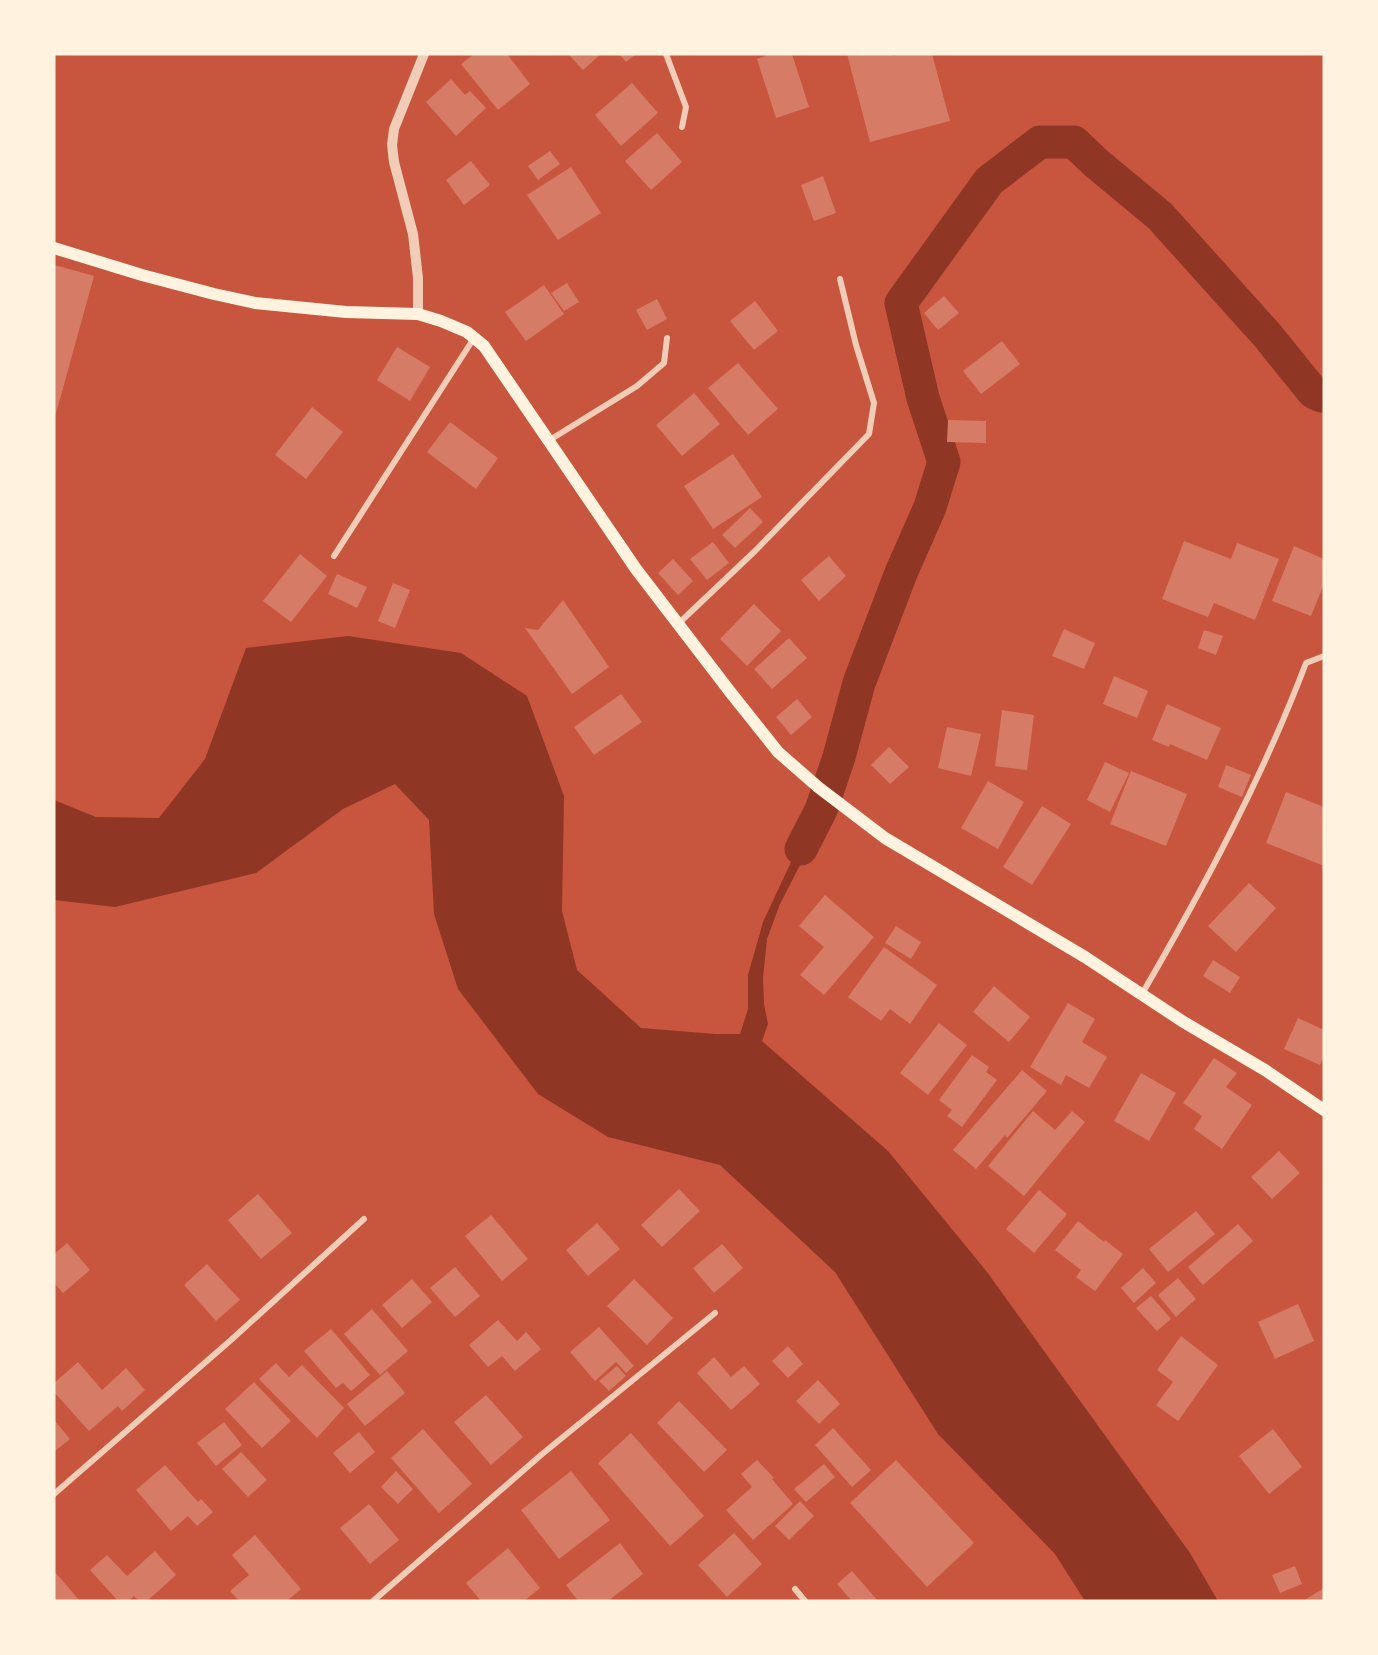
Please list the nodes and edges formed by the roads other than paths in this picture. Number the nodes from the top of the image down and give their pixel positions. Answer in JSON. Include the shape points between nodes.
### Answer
{"nodes":[{"id":1,"x":424,"y":54,"type":"edge"},
{"id":2,"x":666,"y":54,"type":"edge"},
{"id":3,"x":682,"y":127,"type":"dead end"},
{"id":4,"x":54,"y":248,"type":"edge"},
{"id":5,"x":840,"y":279,"type":"dead end"},
{"id":6,"x":418,"y":314,"type":"junction"},
{"id":7,"x":474,"y":338,"type":"junction"},
{"id":8,"x":667,"y":338,"type":"dead end"},
{"id":9,"x":548,"y":441,"type":"junction"},
{"id":10,"x":334,"y":556,"type":"dead end"},
{"id":11,"x":678,"y":624,"type":"junction"},
{"id":12,"x":1324,"y":656,"type":"edge"},
{"id":13,"x":1141,"y":994,"type":"junction"},
{"id":14,"x":1324,"y":1110,"type":"edge"},
{"id":15,"x":364,"y":1219,"type":"dead end"},
{"id":16,"x":715,"y":1313,"type":"dead end"},
{"id":17,"x":54,"y":1494,"type":"edge"},
{"id":18,"x":795,"y":1589,"type":"dead end"},
{"id":19,"x":373,"y":1601,"type":"edge"},
{"id":20,"x":805,"y":1601,"type":"edge"}],
"edges":[{"from":1,"to":6,"type":"street","via":[[394,129],[392,145],[413,234]]},
{"from":2,"to":3,"type":"street","via":[[686,107]]},
{"from":4,"to":6,"type":"main road","via":[[255,303]]},
{"from":5,"to":11,"type":"street","via":[[874,403],[869,434]]},
{"from":6,"to":7,"type":"main road"},
{"from":7,"to":9,"type":"main road","via":[[484,346]]},
{"from":7,"to":10,"type":"street"},
{"from":8,"to":9,"type":"street","via":[[664,363],[637,386]]},
{"from":9,"to":11,"type":"main road"},
{"from":11,"to":13,"type":"main road","via":[[778,752],[818,787],[885,838]]},
{"from":12,"to":13,"type":"street","via":[[1306,663],[1257,780],[1219,857]]},
{"from":13,"to":14,"type":"main road"},
{"from":15,"to":17,"type":"street"},
{"from":16,"to":19,"type":"street","via":[[541,1455]]},
{"from":18,"to":20,"type":"street"}]}
